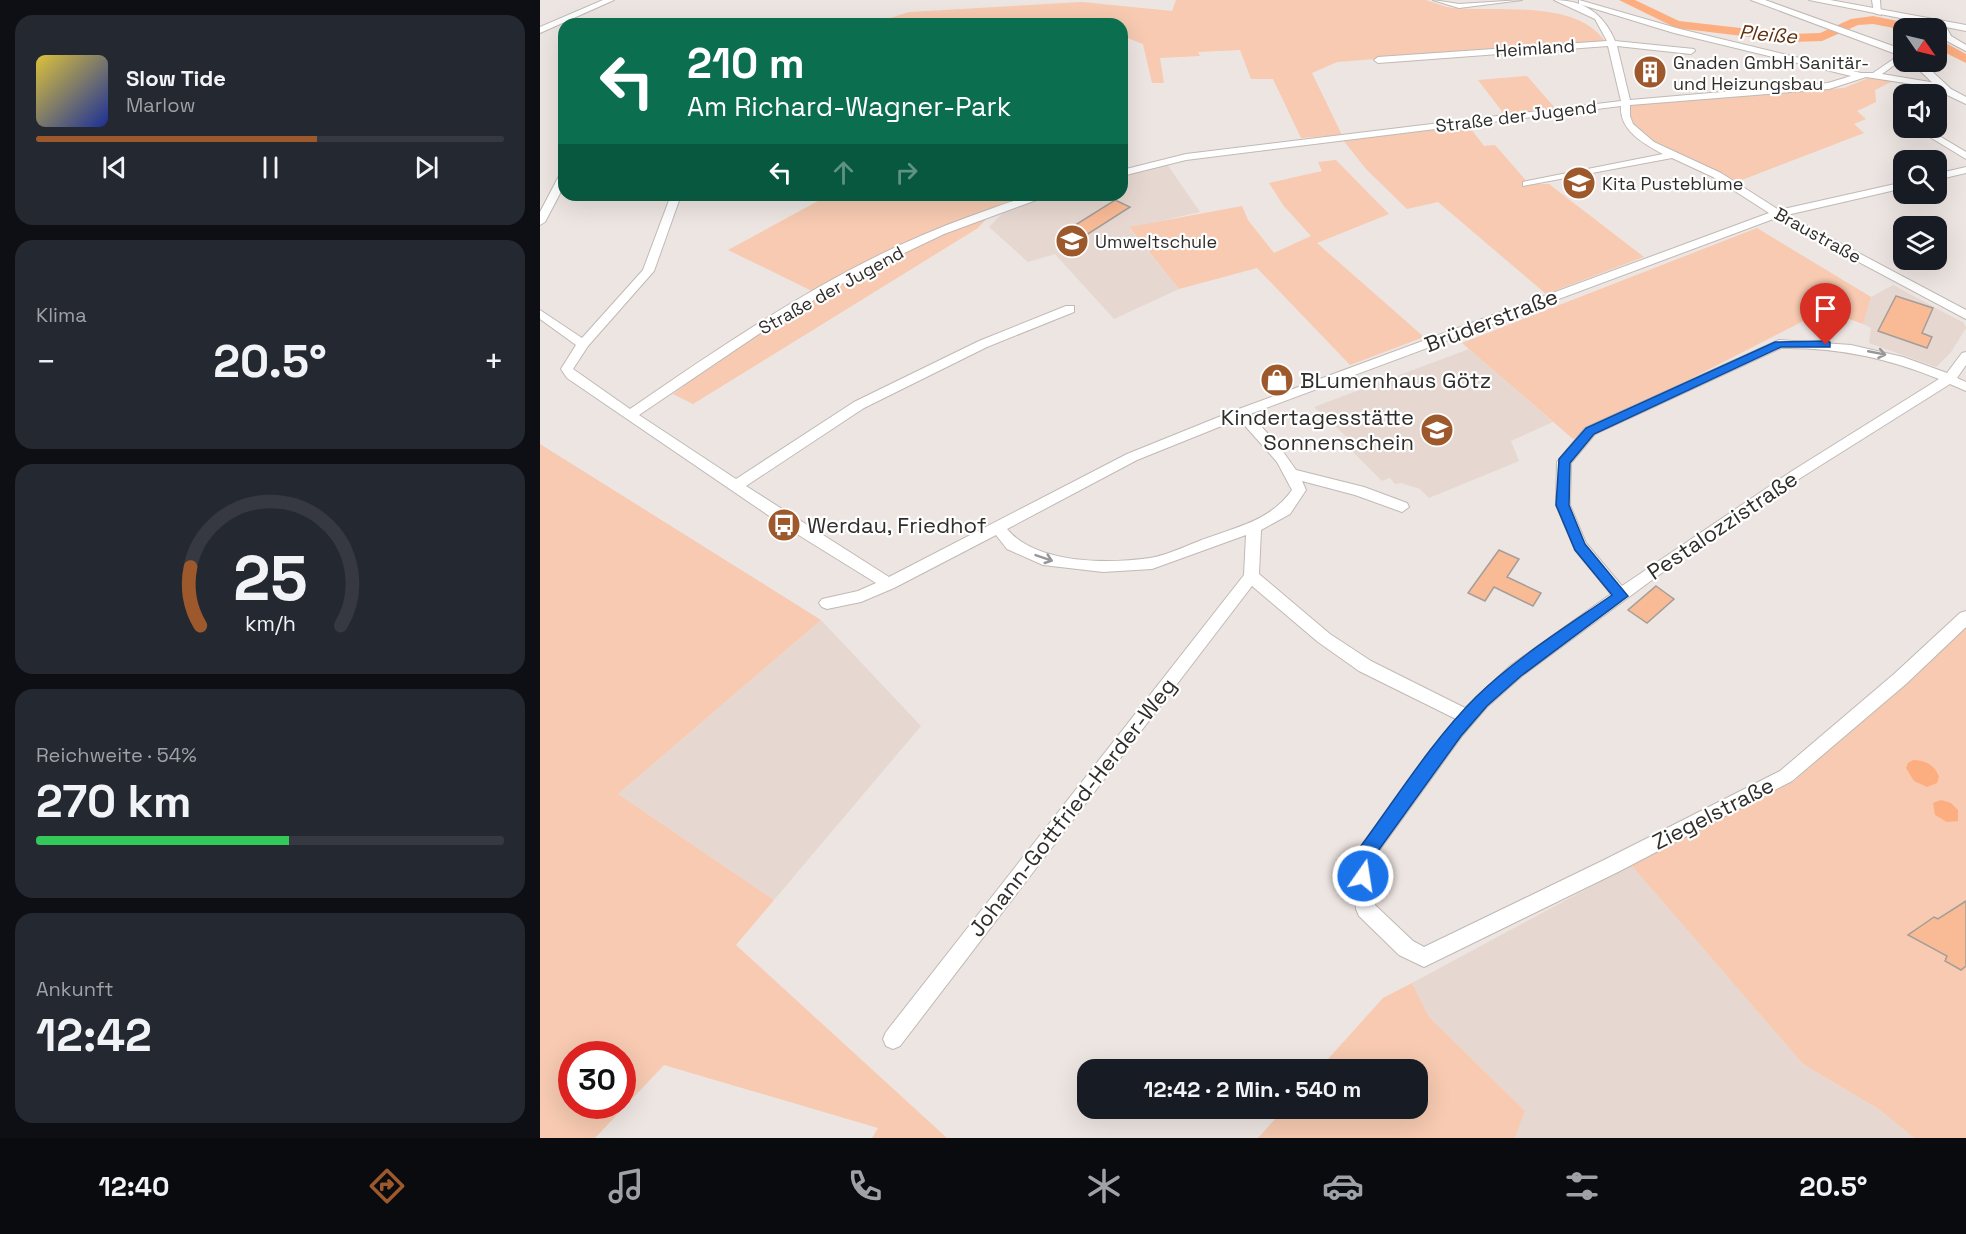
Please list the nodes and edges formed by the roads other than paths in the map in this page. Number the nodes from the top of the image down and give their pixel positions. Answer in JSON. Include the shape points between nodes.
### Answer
{"nodes":[{"id":1,"x":610,"y":0,"type":"edge"},
{"id":2,"x":1437,"y":0,"type":"edge"},
{"id":3,"x":1518,"y":0,"type":"edge"},
{"id":4,"x":1558,"y":0,"type":"edge"},
{"id":5,"x":1576,"y":0,"type":"edge"},
{"id":6,"x":1756,"y":0,"type":"edge"},
{"id":7,"x":1814,"y":0,"type":"edge"},
{"id":8,"x":1876,"y":0,"type":"edge"},
{"id":9,"x":1878,"y":13,"type":"junction"},
{"id":10,"x":568,"y":18,"type":"edge"},
{"id":11,"x":1909,"y":18,"type":"edge"},
{"id":12,"x":558,"y":22,"type":"edge"},
{"id":13,"x":1947,"y":24,"type":"edge"},
{"id":14,"x":1966,"y":28,"type":"edge"},
{"id":15,"x":540,"y":30,"type":"edge"},
{"id":16,"x":1947,"y":36,"type":"edge"},
{"id":17,"x":1612,"y":43,"type":"junction"},
{"id":18,"x":1893,"y":47,"type":"edge"},
{"id":19,"x":1966,"y":48,"type":"edge"},
{"id":20,"x":1691,"y":51,"type":"dead end"},
{"id":21,"x":1893,"y":58,"type":"edge"},
{"id":22,"x":1378,"y":60,"type":"dead end"},
{"id":23,"x":1926,"y":72,"type":"edge"},
{"id":24,"x":1860,"y":75,"type":"junction"},
{"id":25,"x":1875,"y":75,"type":"junction"},
{"id":26,"x":1925,"y":84,"type":"edge"},
{"id":27,"x":1939,"y":84,"type":"edge"},
{"id":28,"x":1947,"y":90,"type":"edge"},
{"id":29,"x":1966,"y":101,"type":"edge"},
{"id":30,"x":1626,"y":103,"type":"junction"},
{"id":31,"x":1936,"y":138,"type":"edge"},
{"id":32,"x":1671,"y":155,"type":"junction"},
{"id":33,"x":1966,"y":156,"type":"edge"},
{"id":34,"x":1966,"y":170,"type":"edge"},
{"id":35,"x":1128,"y":172,"type":"edge"},
{"id":36,"x":1947,"y":174,"type":"edge"},
{"id":37,"x":1527,"y":184,"type":"dead end"},
{"id":38,"x":1893,"y":187,"type":"edge"},
{"id":39,"x":558,"y":188,"type":"edge"},
{"id":40,"x":674,"y":201,"type":"edge"},
{"id":41,"x":1028,"y":201,"type":"edge"},
{"id":42,"x":1777,"y":214,"type":"junction"},
{"id":43,"x":540,"y":222,"type":"edge"},
{"id":44,"x":1070,"y":309,"type":"dead end"},
{"id":45,"x":540,"y":314,"type":"edge"},
{"id":46,"x":1966,"y":315,"type":"edge"},
{"id":47,"x":583,"y":344,"type":"junction"},
{"id":48,"x":1966,"y":356,"type":"edge"},
{"id":49,"x":1949,"y":379,"type":"junction"},
{"id":50,"x":1966,"y":387,"type":"edge"},
{"id":51,"x":1241,"y":413,"type":"junction"},
{"id":52,"x":631,"y":414,"type":"junction"},
{"id":53,"x":1294,"y":474,"type":"junction"},
{"id":54,"x":737,"y":485,"type":"junction"},
{"id":55,"x":1402,"y":507,"type":"dead end"},
{"id":56,"x":998,"y":526,"type":"junction"},
{"id":57,"x":1254,"y":527,"type":"junction"},
{"id":58,"x":1251,"y":576,"type":"junction"},
{"id":59,"x":889,"y":584,"type":"junction"},
{"id":60,"x":1621,"y":596,"type":"junction"},
{"id":61,"x":827,"y":603,"type":"dead end"},
{"id":62,"x":1966,"y":617,"type":"edge"},
{"id":63,"x":1467,"y":717,"type":"junction"},
{"id":64,"x":1424,"y":957,"type":"joint"},
{"id":65,"x":892,"y":1039,"type":"dead end"}],
"edges":[{"from":1,"to":10,"type":"street"},
{"from":2,"to":3,"type":"street","via":[[1459,6]]},
{"from":4,"to":17,"type":"street","name":"Braustraße","via":[[1598,17]]},
{"from":5,"to":24,"type":"street","via":[[1677,31]]},
{"from":6,"to":18,"type":"street"},
{"from":7,"to":9,"type":"street"},
{"from":8,"to":9,"type":"street"},
{"from":9,"to":11,"type":"street"},
{"from":12,"to":15,"type":"street"},
{"from":13,"to":14,"type":"street"},
{"from":16,"to":19,"type":"street"},
{"from":17,"to":20,"type":"street","name":"Heimland"},
{"from":17,"to":22,"type":"street","name":"Heimland"},
{"from":17,"to":30,"type":"street","name":"Braustraße"},
{"from":21,"to":25,"type":"street"},
{"from":23,"to":27,"type":"street"},
{"from":24,"to":25,"type":"street","name":"Straße der Jugend"},
{"from":24,"to":30,"type":"street","name":"Straße der Jugend","via":[[1829,86]]},
{"from":25,"to":26,"type":"street","name":"Straße der Jugend"},
{"from":28,"to":29,"type":"street"},
{"from":30,"to":32,"type":"street","name":"Braustraße","via":[[1624,116],[1629,125]]},
{"from":30,"to":35,"type":"street","name":"Straße der Jugend","via":[[1186,157]]},
{"from":31,"to":33,"type":"street"},
{"from":32,"to":37,"type":"street"},
{"from":32,"to":42,"type":"street","name":"Braustraße","via":[[1717,175]]},
{"from":34,"to":36,"type":"street"},
{"from":38,"to":42,"type":"street","name":"Brüderstraße"},
{"from":39,"to":43,"type":"street"},
{"from":40,"to":47,"type":"street","via":[[648,271]]},
{"from":41,"to":52,"type":"street","name":"Straße der Jugend","via":[[925,238],[886,257],[808,299]]},
{"from":42,"to":46,"type":"street","name":"Braustraße"},
{"from":42,"to":51,"type":"street","name":"Brüderstraße"},
{"from":44,"to":54,"type":"street","via":[[983,344],[859,405]]},
{"from":45,"to":47,"type":"street"},
{"from":47,"to":52,"type":"street","via":[[567,369],[571,375]]},
{"from":48,"to":49,"type":"street","name":"Pestalozzistraße"},
{"from":49,"to":50,"type":"street"},
{"from":49,"to":60,"type":"street","name":"Pestalozzistraße","via":[[1797,474]]},
{"from":60,"to":49,"type":"street","one_way":true,"via":[[1580,546],[1563,505],[1564,462],[1590,431],[1779,344],[1845,347],[1891,356]]},
{"from":51,"to":53,"type":"street"},
{"from":51,"to":56,"type":"street","name":"Brüderstraße","via":[[1132,457]]},
{"from":52,"to":54,"type":"street"},
{"from":53,"to":55,"type":"street"},
{"from":53,"to":57,"type":"street","via":[[1299,490],[1294,499],[1285,510]]},
{"from":54,"to":59,"type":"street"},
{"from":56,"to":57,"type":"street","one_way":true,"via":[[1012,545],[1048,561],[1103,566],[1152,563]]},
{"from":56,"to":59,"type":"street","name":"Brüderstraße"},
{"from":57,"to":58,"type":"street"},
{"from":58,"to":63,"type":"street","via":[[1324,638],[1365,666]]},
{"from":58,"to":65,"type":"street","name":"Johann-Gottfried-Herder-Weg"},
{"from":59,"to":61,"type":"street","name":"Brüderstraße","via":[[861,596]]},
{"from":60,"to":63,"type":"street","name":"Pestalozzistraße","via":[[1516,671]]},
{"from":62,"to":64,"type":"street","name":"Ziegelstraße","via":[[1786,776]]},
{"from":63,"to":64,"type":"street","name":"Pestalozzistraße","via":[[1361,860],[1366,909],[1406,948]]}]}
